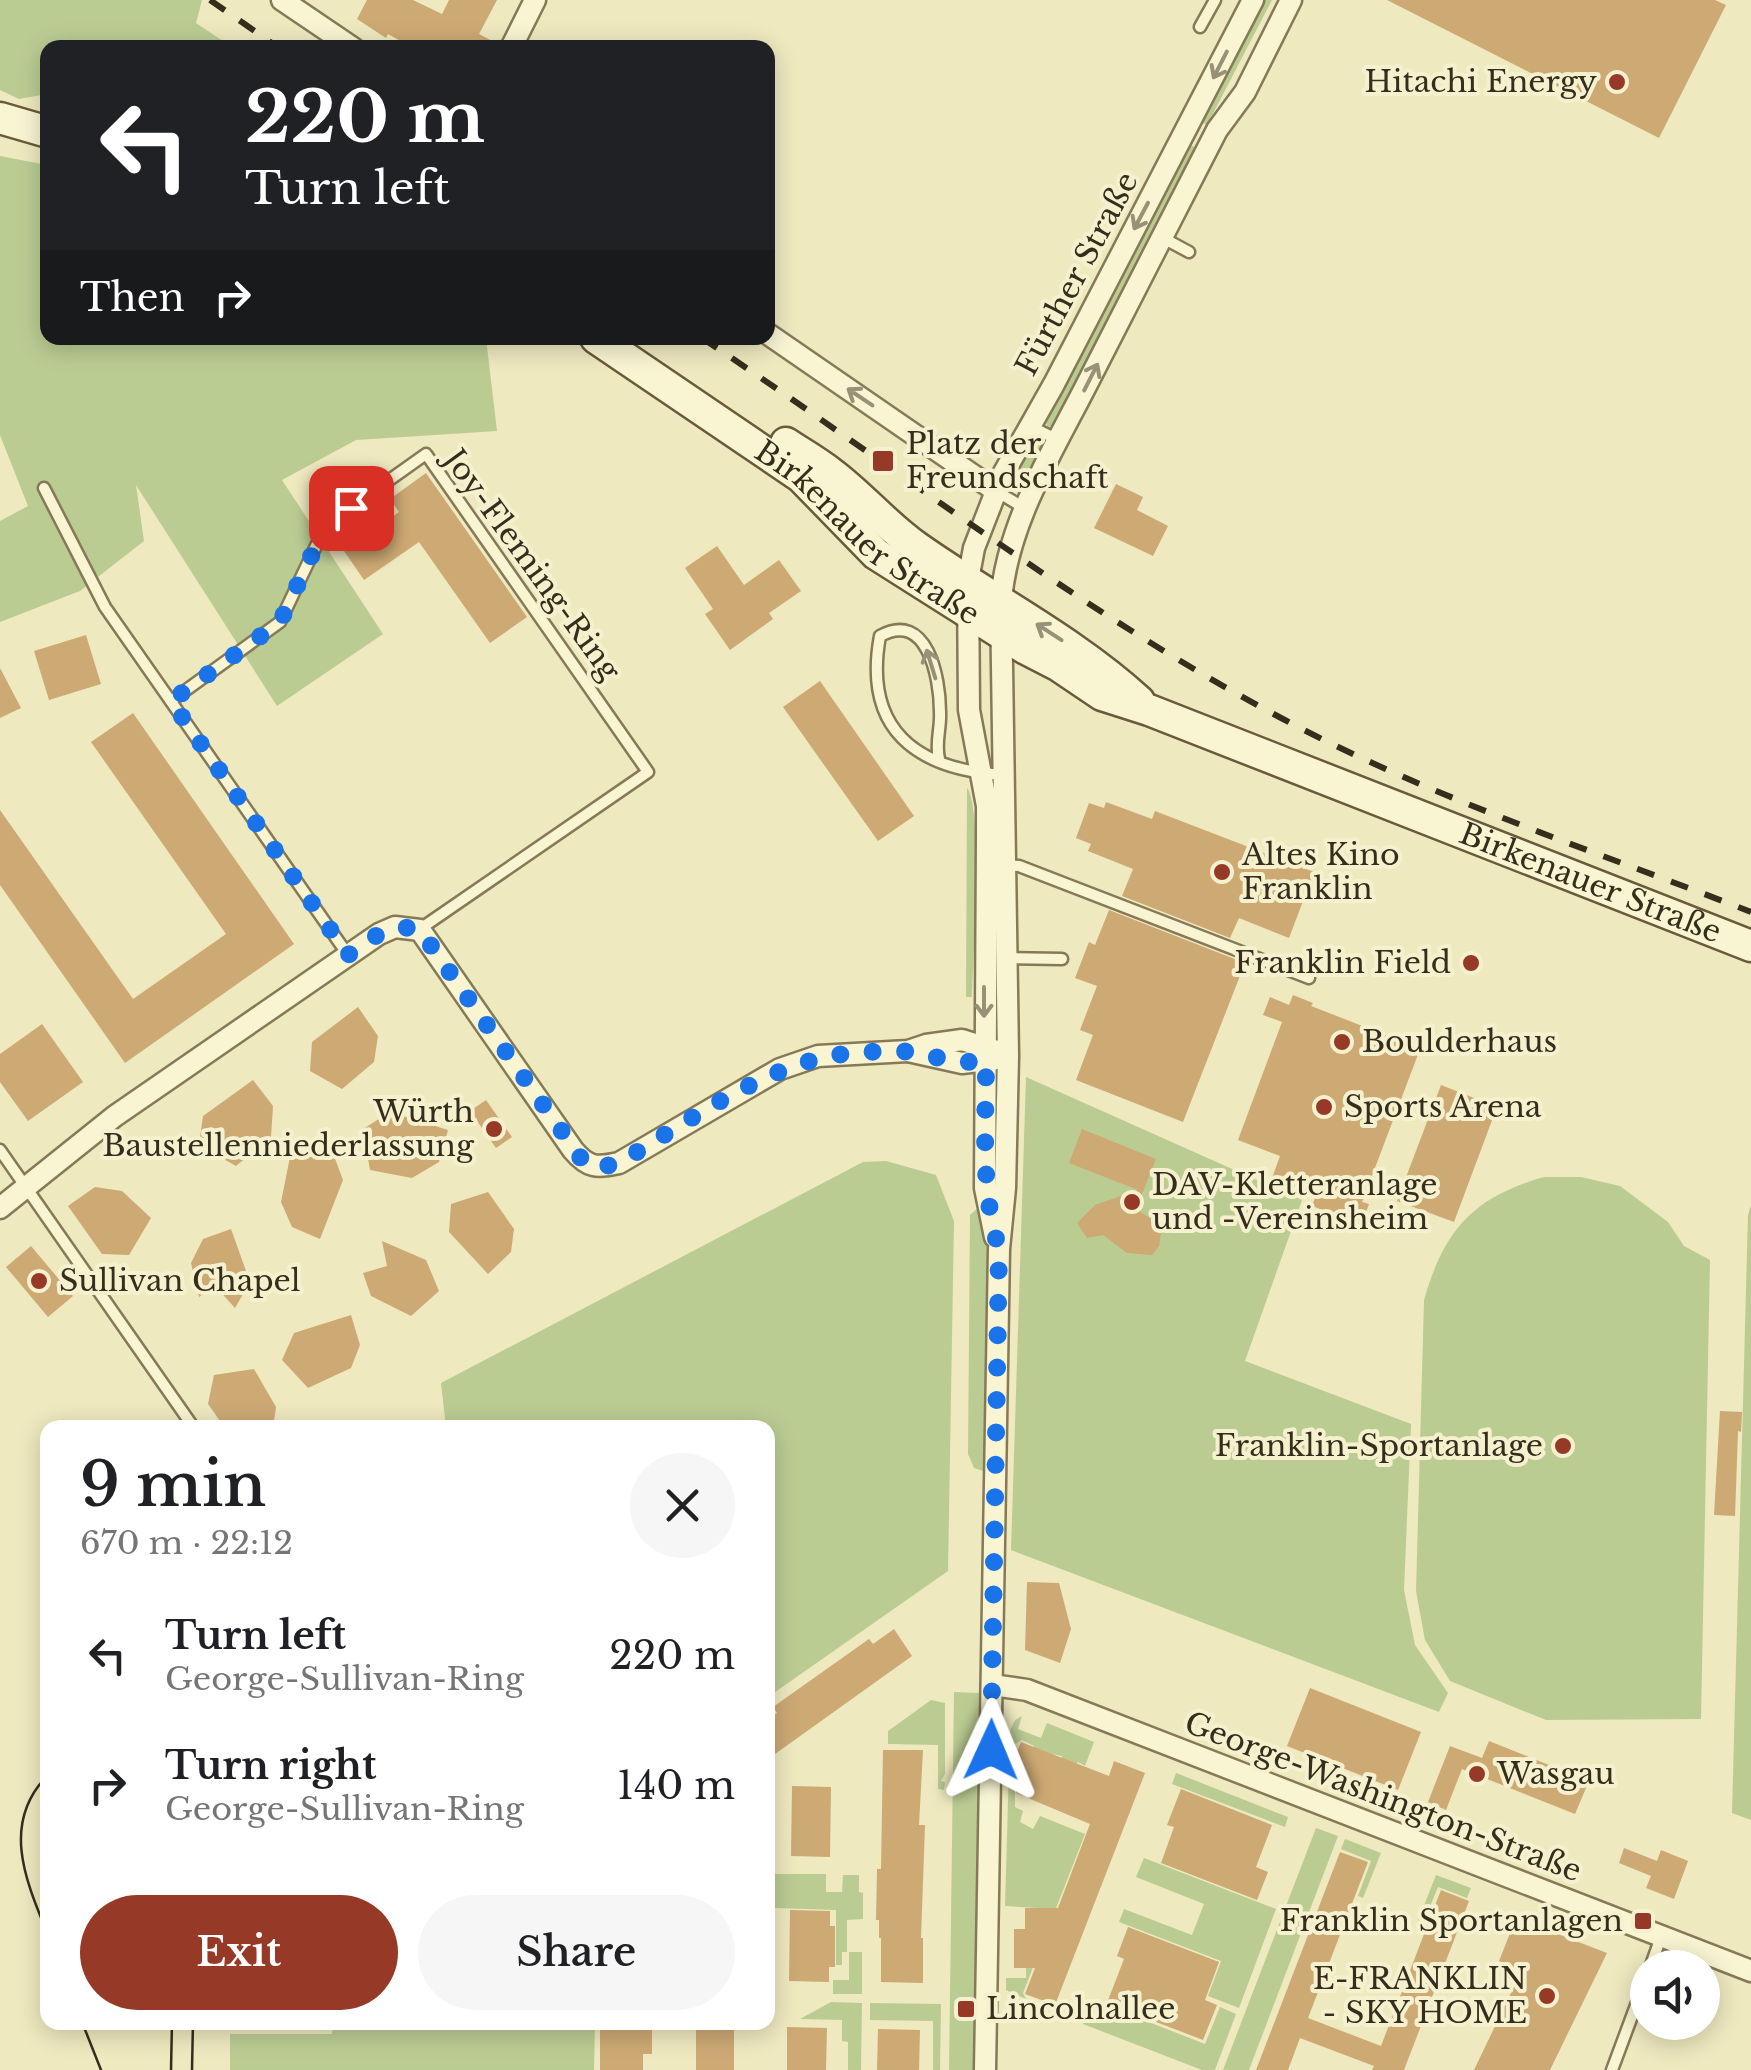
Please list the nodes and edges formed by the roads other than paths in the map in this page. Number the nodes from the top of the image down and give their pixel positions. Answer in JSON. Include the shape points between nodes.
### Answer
{"nodes":[{"id":1,"x":282,"y":0,"type":"edge"},
{"id":2,"x":535,"y":0,"type":"edge"},
{"id":3,"x":1215,"y":0,"type":"edge"},
{"id":4,"x":1291,"y":0,"type":"edge"},
{"id":5,"x":1247,"y":7,"type":"edge"},
{"id":6,"x":1200,"y":27,"type":"dead end"},
{"id":7,"x":341,"y":40,"type":"edge"},
{"id":8,"x":516,"y":40,"type":"edge"},
{"id":9,"x":4,"y":122,"type":"edge"},
{"id":10,"x":40,"y":130,"type":"edge"},
{"id":11,"x":40,"y":138,"type":"edge"},
{"id":12,"x":1162,"y":237,"type":"junction"},
{"id":13,"x":1190,"y":252,"type":"dead end"},
{"id":14,"x":775,"y":339,"type":"edge"},
{"id":15,"x":606,"y":345,"type":"edge"},
{"id":16,"x":641,"y":345,"type":"edge"},
{"id":17,"x":1030,"y":426,"type":"junction"},
{"id":18,"x":1058,"y":440,"type":"junction"},
{"id":19,"x":44,"y":488,"type":"dead end"},
{"id":20,"x":996,"y":491,"type":"junction"},
{"id":21,"x":1026,"y":510,"type":"junction"},
{"id":22,"x":968,"y":580,"type":"junction"},
{"id":23,"x":1001,"y":601,"type":"junction"},
{"id":24,"x":968,"y":613,"type":"junction"},
{"id":25,"x":1002,"y":634,"type":"junction"},
{"id":26,"x":171,"y":701,"type":"junction"},
{"id":27,"x":1149,"y":710,"type":"junction"},
{"id":28,"x":938,"y":760,"type":"junction"},
{"id":29,"x":1003,"y":766,"type":"junction"},
{"id":30,"x":981,"y":774,"type":"junction"},
{"id":31,"x":1005,"y":865,"type":"junction"},
{"id":32,"x":420,"y":930,"type":"junction"},
{"id":33,"x":1751,"y":946,"type":"edge"},
{"id":34,"x":348,"y":955,"type":"junction"},
{"id":35,"x":995,"y":958,"type":"junction"},
{"id":36,"x":1062,"y":959,"type":"dead end"},
{"id":37,"x":1309,"y":978,"type":"dead end"},
{"id":38,"x":986,"y":1054,"type":"junction"},
{"id":39,"x":1008,"y":1056,"type":"junction"},
{"id":40,"x":0,"y":1150,"type":"edge"},
{"id":41,"x":26,"y":1187,"type":"junction"},
{"id":42,"x":0,"y":1208,"type":"edge"},
{"id":43,"x":999,"y":1249,"type":"junction"},
{"id":44,"x":188,"y":1420,"type":"edge"},
{"id":45,"x":992,"y":1685,"type":"junction"},
{"id":46,"x":1661,"y":1937,"type":"junction"},
{"id":47,"x":1656,"y":1950,"type":"edge"},
{"id":48,"x":1751,"y":1972,"type":"edge"},
{"id":49,"x":1630,"y":2020,"type":"edge"},
{"id":50,"x":986,"y":2070,"type":"edge"},
{"id":51,"x":1612,"y":2070,"type":"edge"}],
"edges":[{"from":1,"to":7,"type":"street"},
{"from":2,"to":8,"type":"street"},
{"from":3,"to":6,"type":"lane"},
{"from":4,"to":12,"type":"street","name":"Fürther Straße"},
{"from":5,"to":17,"type":"street","name":"Fürther Straße","one_way":true},
{"from":9,"to":10,"type":"street"},
{"from":9,"to":11,"type":"street"},
{"from":12,"to":13,"type":"lane"},
{"from":18,"to":12,"type":"street","name":"Fürther Straße","one_way":true},
{"from":20,"to":14,"type":"street","one_way":true},
{"from":15,"to":24,"type":"street","name":"Birkenauer Straße","via":[[801,476],[876,554]]},
{"from":16,"to":22,"type":"street","name":"Birkenauer Straße","via":[[834,474],[874,514]]},
{"from":17,"to":18,"type":"lane"},
{"from":17,"to":20,"type":"street","name":"Fürther Straße"},
{"from":18,"to":21,"type":"street","name":"Fürther Straße"},
{"from":19,"to":26,"type":"lane","via":[[96,592]]},
{"from":20,"to":21,"type":"lane"},
{"from":20,"to":22,"type":"street","name":"Fürther Straße"},
{"from":21,"to":23,"type":"street","name":"Fürther Straße","via":[[1004,566]]},
{"from":22,"to":23,"type":"street","name":"Birkenauer Straße"},
{"from":22,"to":24,"type":"street","name":"Fürther Straße"},
{"from":23,"to":25,"type":"street","name":"Fürther Straße"},
{"from":27,"to":23,"type":"street","name":"Birkenauer Straße","one_way":true,"via":[[1110,674]]},
{"from":24,"to":25,"type":"street","name":"Birkenauer Straße"},
{"from":24,"to":30,"type":"street","name":"Fürther Straße","via":[[969,710]]},
{"from":25,"to":27,"type":"street","name":"Birkenauer Straße","via":[[1102,695]]},
{"from":25,"to":29,"type":"street","name":"Fürther Straße"},
{"from":26,"to":32,"type":"lane","name":"Joy-Fleming-Ring","via":[[280,622],[326,525],[426,454],[648,772]]},
{"from":26,"to":34,"type":"lane"},
{"from":27,"to":33,"type":"street","name":"Birkenauer Straße"},
{"from":28,"to":28,"type":"lane","one_way":true,"via":[[933,663],[920,638],[894,628],[880,636],[873,670],[882,711],[896,732]]},
{"from":28,"to":30,"type":"lane"},
{"from":29,"to":30,"type":"lane"},
{"from":29,"to":31,"type":"street","name":"Fürther Straße"},
{"from":30,"to":35,"type":"street","name":"Fürther Straße"},
{"from":31,"to":35,"type":"street","name":"Fürther Straße"},
{"from":31,"to":37,"type":"lane"},
{"from":32,"to":34,"type":"street","via":[[395,927]]},
{"from":32,"to":38,"type":"street","via":[[573,1150],[597,1168],[619,1163],[780,1069],[818,1056],[962,1040]]},
{"from":34,"to":41,"type":"street","via":[[115,1116]]},
{"from":35,"to":36,"type":"lane"},
{"from":35,"to":38,"type":"street","one_way":true},
{"from":35,"to":39,"type":"street"},
{"from":38,"to":39,"type":"street"},
{"from":38,"to":43,"type":"street","via":[[986,1188]]},
{"from":39,"to":43,"type":"street"},
{"from":40,"to":41,"type":"lane"},
{"from":41,"to":42,"type":"street"},
{"from":41,"to":44,"type":"lane"},
{"from":43,"to":45,"type":"street"},
{"from":45,"to":46,"type":"street","name":"George-Washington-Straße","via":[[1026,1690]]},
{"from":45,"to":50,"type":"street"},
{"from":46,"to":47,"type":"lane"},
{"from":46,"to":48,"type":"street","name":"George-Washington-Straße"},
{"from":49,"to":51,"type":"lane"}]}
